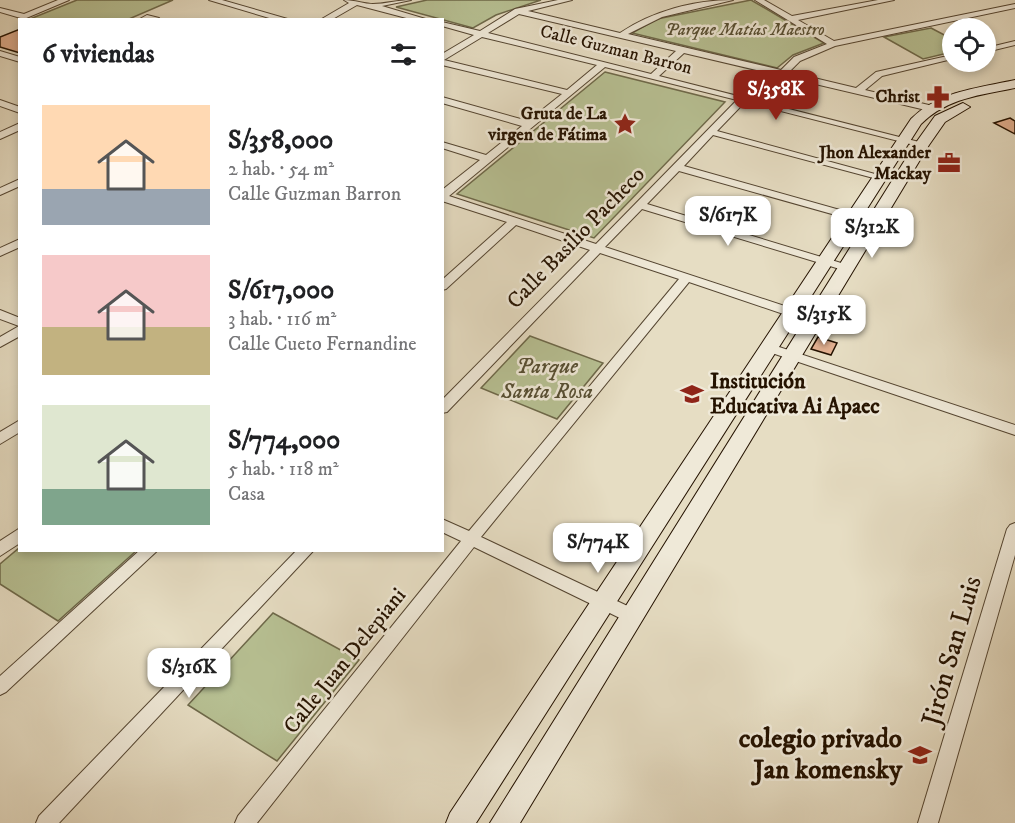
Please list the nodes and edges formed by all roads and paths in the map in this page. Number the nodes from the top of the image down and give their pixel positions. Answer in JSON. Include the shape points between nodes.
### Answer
{"nodes":[{"id":1,"x":65,"y":0,"type":"edge"},
{"id":2,"x":213,"y":0,"type":"edge"},
{"id":3,"x":407,"y":0,"type":"edge"},
{"id":4,"x":568,"y":0,"type":"edge"},
{"id":5,"x":729,"y":0,"type":"edge"},
{"id":6,"x":759,"y":0,"type":"edge"},
{"id":7,"x":890,"y":0,"type":"edge"},
{"id":8,"x":993,"y":0,"type":"edge"},
{"id":9,"x":352,"y":1,"type":"edge"},
{"id":10,"x":371,"y":6,"type":"junction"},
{"id":11,"x":1013,"y":8,"type":"edge"},
{"id":12,"x":0,"y":10,"type":"edge"},
{"id":13,"x":518,"y":11,"type":"junction"},
{"id":14,"x":280,"y":18,"type":"edge"},
{"id":15,"x":327,"y":18,"type":"edge"},
{"id":16,"x":417,"y":18,"type":"edge"},
{"id":17,"x":791,"y":19,"type":"junction"},
{"id":18,"x":444,"y":24,"type":"edge"},
{"id":19,"x":479,"y":33,"type":"junction"},
{"id":20,"x":622,"y":35,"type":"junction"},
{"id":21,"x":1015,"y":43,"type":"edge"},
{"id":22,"x":833,"y":44,"type":"junction"},
{"id":23,"x":996,"y":48,"type":"edge"},
{"id":24,"x":683,"y":49,"type":"junction"},
{"id":25,"x":0,"y":53,"type":"edge"},
{"id":26,"x":18,"y":59,"type":"edge"},
{"id":27,"x":444,"y":59,"type":"edge"},
{"id":28,"x":942,"y":59,"type":"edge"},
{"id":29,"x":444,"y":61,"type":"edge"},
{"id":30,"x":604,"y":64,"type":"junction"},
{"id":31,"x":783,"y":73,"type":"junction"},
{"id":32,"x":653,"y":77,"type":"junction"},
{"id":33,"x":1015,"y":84,"type":"edge"},
{"id":34,"x":858,"y":91,"type":"junction"},
{"id":35,"x":568,"y":93,"type":"junction"},
{"id":36,"x":1015,"y":94,"type":"edge"},
{"id":37,"x":743,"y":99,"type":"junction"},
{"id":38,"x":444,"y":101,"type":"edge"},
{"id":39,"x":0,"y":104,"type":"edge"},
{"id":40,"x":930,"y":108,"type":"junction"},
{"id":41,"x":18,"y":110,"type":"edge"},
{"id":42,"x":530,"y":125,"type":"junction"},
{"id":43,"x":18,"y":127,"type":"edge"},
{"id":44,"x":711,"y":132,"type":"junction"},
{"id":45,"x":0,"y":136,"type":"edge"},
{"id":46,"x":905,"y":140,"type":"junction"},
{"id":47,"x":922,"y":144,"type":"junction"},
{"id":48,"x":444,"y":146,"type":"edge"},
{"id":49,"x":488,"y":159,"type":"junction"},
{"id":50,"x":677,"y":167,"type":"junction"},
{"id":51,"x":880,"y":177,"type":"junction"},
{"id":52,"x":18,"y":183,"type":"edge"},
{"id":53,"x":0,"y":192,"type":"edge"},
{"id":54,"x":444,"y":194,"type":"edge"},
{"id":55,"x":444,"y":197,"type":"edge"},
{"id":56,"x":640,"y":205,"type":"junction"},
{"id":57,"x":855,"y":217,"type":"junction"},
{"id":58,"x":514,"y":221,"type":"junction"},
{"id":59,"x":875,"y":223,"type":"junction"},
{"id":60,"x":18,"y":243,"type":"edge"},
{"id":61,"x":598,"y":248,"type":"junction"},
{"id":62,"x":0,"y":253,"type":"edge"},
{"id":63,"x":825,"y":261,"type":"junction"},
{"id":64,"x":847,"y":268,"type":"junction"},
{"id":65,"x":687,"y":277,"type":"junction"},
{"id":66,"x":444,"y":284,"type":"edge"},
{"id":67,"x":793,"y":312,"type":"junction"},
{"id":68,"x":0,"y":314,"type":"edge"},
{"id":69,"x":814,"y":320,"type":"junction"},
{"id":70,"x":18,"y":322,"type":"edge"},
{"id":71,"x":18,"y":331,"type":"edge"},
{"id":72,"x":0,"y":343,"type":"edge"},
{"id":73,"x":770,"y":348,"type":"junction"},
{"id":74,"x":793,"y":356,"type":"junction"},
{"id":75,"x":444,"y":407,"type":"edge"},
{"id":76,"x":18,"y":426,"type":"edge"},
{"id":77,"x":1015,"y":430,"type":"edge"},
{"id":78,"x":0,"y":439,"type":"edge"},
{"id":79,"x":444,"y":526,"type":"edge"},
{"id":80,"x":1015,"y":528,"type":"edge"},
{"id":81,"x":18,"y":536,"type":"edge"},
{"id":82,"x":471,"y":539,"type":"junction"},
{"id":83,"x":0,"y":550,"type":"edge"},
{"id":84,"x":149,"y":552,"type":"edge"},
{"id":85,"x":305,"y":552,"type":"edge"},
{"id":86,"x":604,"y":602,"type":"junction"},
{"id":87,"x":630,"y":615,"type":"junction"},
{"id":88,"x":0,"y":687,"type":"edge"},
{"id":89,"x":46,"y":823,"type":"edge"},
{"id":90,"x":245,"y":823,"type":"edge"},
{"id":91,"x":460,"y":823,"type":"edge"},
{"id":92,"x":504,"y":823,"type":"edge"},
{"id":93,"x":928,"y":823,"type":"edge"}],
"edges":[{"from":1,"to":12,"type":"street","via":[[24,17]]},
{"from":2,"to":14,"type":"street"},
{"from":3,"to":10,"type":"street"},
{"from":4,"to":13,"type":"street"},
{"from":5,"to":20,"type":"street","via":[[654,16]]},
{"from":6,"to":17,"type":"street"},
{"from":7,"to":17,"type":"street"},
{"from":8,"to":11,"type":"street"},
{"from":9,"to":10,"type":"street"},
{"from":9,"to":15,"type":"street"},
{"from":10,"to":16,"type":"street"},
{"from":11,"to":22,"type":"street"},
{"from":13,"to":19,"type":"street"},
{"from":13,"to":20,"type":"street"},
{"from":17,"to":22,"type":"street"},
{"from":18,"to":19,"type":"street","name":"Calle Guzman Barron"},
{"from":19,"to":27,"type":"street"},
{"from":19,"to":30,"type":"street","name":"Calle Guzman Barron"},
{"from":20,"to":24,"type":"street"},
{"from":21,"to":23,"type":"street"},
{"from":22,"to":31,"type":"street","via":[[797,59]]},
{"from":24,"to":31,"type":"street"},
{"from":24,"to":32,"type":"street"},
{"from":25,"to":26,"type":"street"},
{"from":28,"to":34,"type":"street","via":[[879,75]]},
{"from":29,"to":35,"type":"street"},
{"from":30,"to":32,"type":"street","name":"Calle Guzman Barron"},
{"from":30,"to":35,"type":"street"},
{"from":31,"to":34,"type":"street"},
{"from":32,"to":37,"type":"street","name":"Calle Guzman Barron"},
{"from":33,"to":40,"type":"street"},
{"from":34,"to":40,"type":"street"},
{"from":35,"to":42,"type":"street"},
{"from":36,"to":47,"type":"street","via":[[948,113]]},
{"from":37,"to":44,"type":"street","name":"Calle Basilio Pacheco"},
{"from":37,"to":46,"type":"street","name":"Calle Guzman Barron"},
{"from":38,"to":42,"type":"street"},
{"from":39,"to":41,"type":"street"},
{"from":40,"to":46,"type":"street"},
{"from":42,"to":49,"type":"street"},
{"from":43,"to":45,"type":"street"},
{"from":44,"to":50,"type":"street","name":"Calle Basilio Pacheco"},
{"from":44,"to":51,"type":"street"},
{"from":46,"to":47,"type":"street","name":"Calle Guzman Barron"},
{"from":46,"to":51,"type":"street"},
{"from":47,"to":59,"type":"street"},
{"from":48,"to":49,"type":"street"},
{"from":49,"to":54,"type":"street"},
{"from":50,"to":56,"type":"street","name":"Calle Basilio Pacheco"},
{"from":50,"to":57,"type":"street"},
{"from":51,"to":57,"type":"street"},
{"from":52,"to":53,"type":"street"},
{"from":55,"to":58,"type":"street"},
{"from":56,"to":61,"type":"street","name":"Calle Basilio Pacheco"},
{"from":56,"to":63,"type":"street"},
{"from":57,"to":59,"type":"street"},
{"from":57,"to":63,"type":"street"},
{"from":58,"to":61,"type":"street"},
{"from":58,"to":66,"type":"street"},
{"from":59,"to":64,"type":"street"},
{"from":60,"to":62,"type":"street"},
{"from":61,"to":65,"type":"street"},
{"from":61,"to":75,"type":"street","name":"Calle Basilio Pacheco"},
{"from":63,"to":64,"type":"street"},
{"from":63,"to":67,"type":"street"},
{"from":64,"to":69,"type":"street"},
{"from":65,"to":67,"type":"street"},
{"from":65,"to":82,"type":"street","name":"Calle Juan Delepiani"},
{"from":67,"to":69,"type":"street"},
{"from":67,"to":73,"type":"street"},
{"from":68,"to":70,"type":"street"},
{"from":69,"to":74,"type":"street"},
{"from":71,"to":72,"type":"street"},
{"from":73,"to":74,"type":"street"},
{"from":73,"to":86,"type":"street"},
{"from":74,"to":77,"type":"street"},
{"from":74,"to":87,"type":"street"},
{"from":76,"to":78,"type":"street"},
{"from":79,"to":82,"type":"street"},
{"from":80,"to":93,"type":"street","name":"Jirón San Luis"},
{"from":81,"to":83,"type":"street"},
{"from":82,"to":86,"type":"street"},
{"from":82,"to":90,"type":"street","name":"Calle Juan Delepiani"},
{"from":84,"to":88,"type":"street"},
{"from":85,"to":89,"type":"street"},
{"from":86,"to":87,"type":"street"},
{"from":86,"to":91,"type":"street"},
{"from":87,"to":92,"type":"street"}]}
